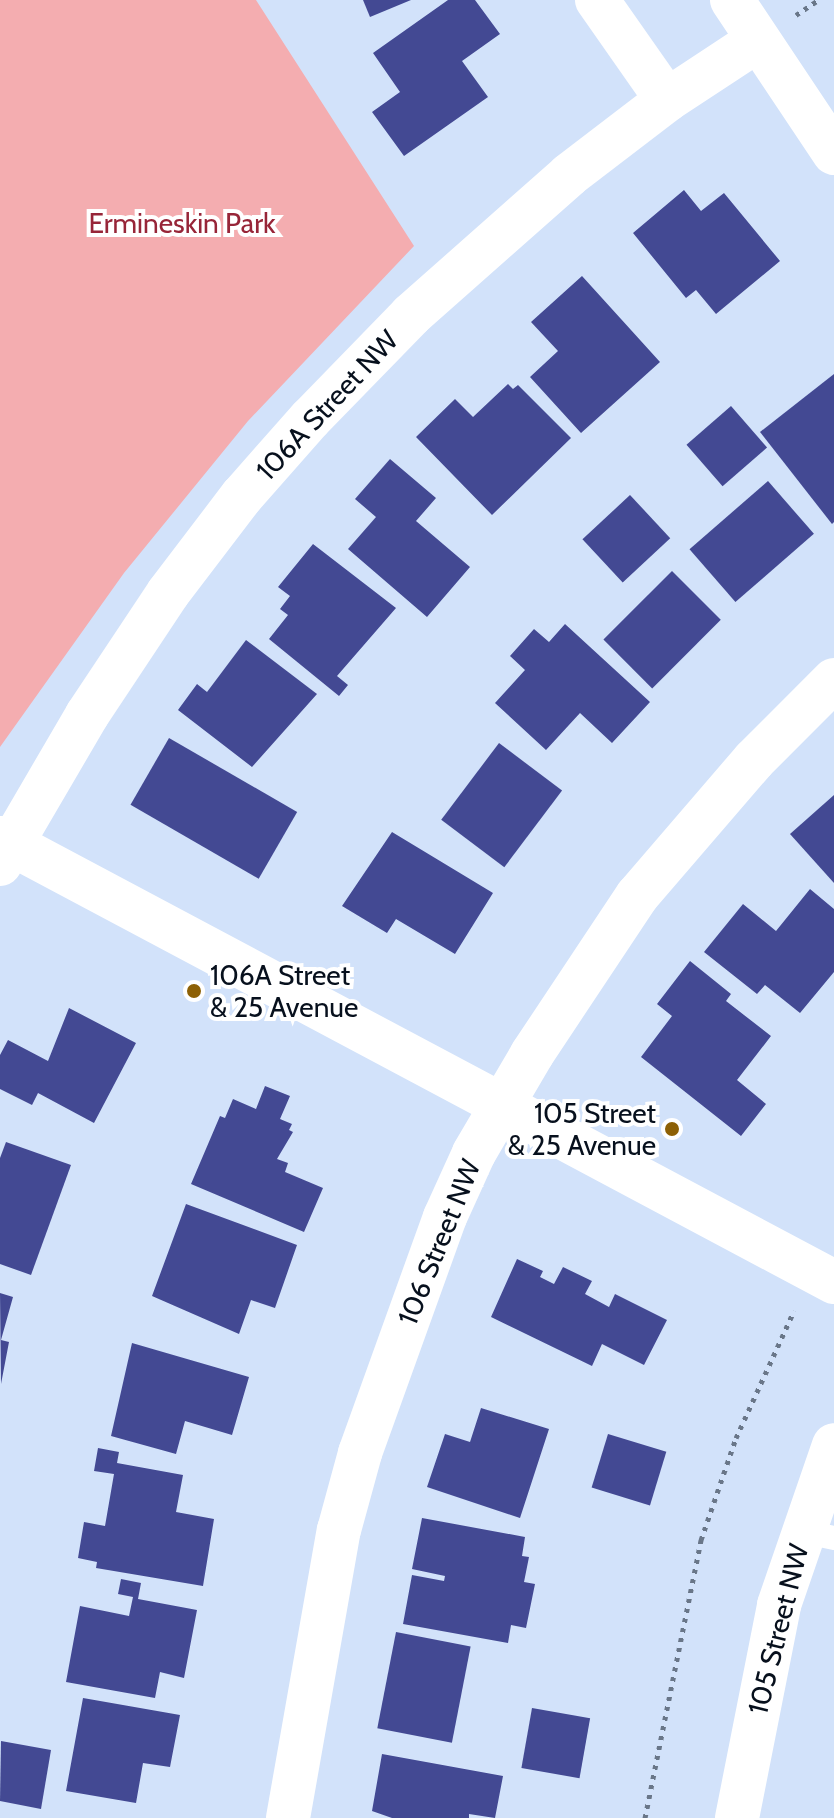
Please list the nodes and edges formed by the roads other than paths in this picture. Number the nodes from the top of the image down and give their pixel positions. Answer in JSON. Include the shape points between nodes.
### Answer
{"nodes":[{"id":1,"x":597,"y":0,"type":"edge"},
{"id":2,"x":732,"y":0,"type":"edge"},
{"id":3,"x":758,"y":40,"type":"junction"},
{"id":4,"x":667,"y":100,"type":"junction"},
{"id":5,"x":834,"y":153,"type":"edge"},
{"id":6,"x":834,"y":680,"type":"edge"},
{"id":7,"x":4,"y":848,"type":"edge"},
{"id":8,"x":501,"y":1105,"type":"junction"},
{"id":9,"x":834,"y":1282,"type":"edge"},
{"id":10,"x":834,"y":1445,"type":"edge"},
{"id":11,"x":817,"y":1534,"type":"edge"},
{"id":12,"x":288,"y":1818,"type":"edge"},
{"id":13,"x":737,"y":1818,"type":"edge"}],
"edges":[{"from":1,"to":4,"type":"street"},
{"from":2,"to":3,"type":"street"},
{"from":3,"to":4,"type":"street","name":"106A Street NW"},
{"from":3,"to":5,"type":"street"},
{"from":4,"to":7,"type":"street","name":"106A Street NW","via":[[569,175],[465,266],[273,461],[135,641]]},
{"from":6,"to":8,"type":"street","name":"106 Street NW","via":[[754,760],[637,896]]},
{"from":7,"to":8,"type":"street"},
{"from":8,"to":9,"type":"street"},
{"from":8,"to":12,"type":"street","name":"106 Street NW","via":[[445,1217],[360,1453],[339,1530]]},
{"from":10,"to":11,"type":"street","name":"105 Street NW"},
{"from":11,"to":13,"type":"street","name":"105 Street NW","via":[[763,1677]]}]}
